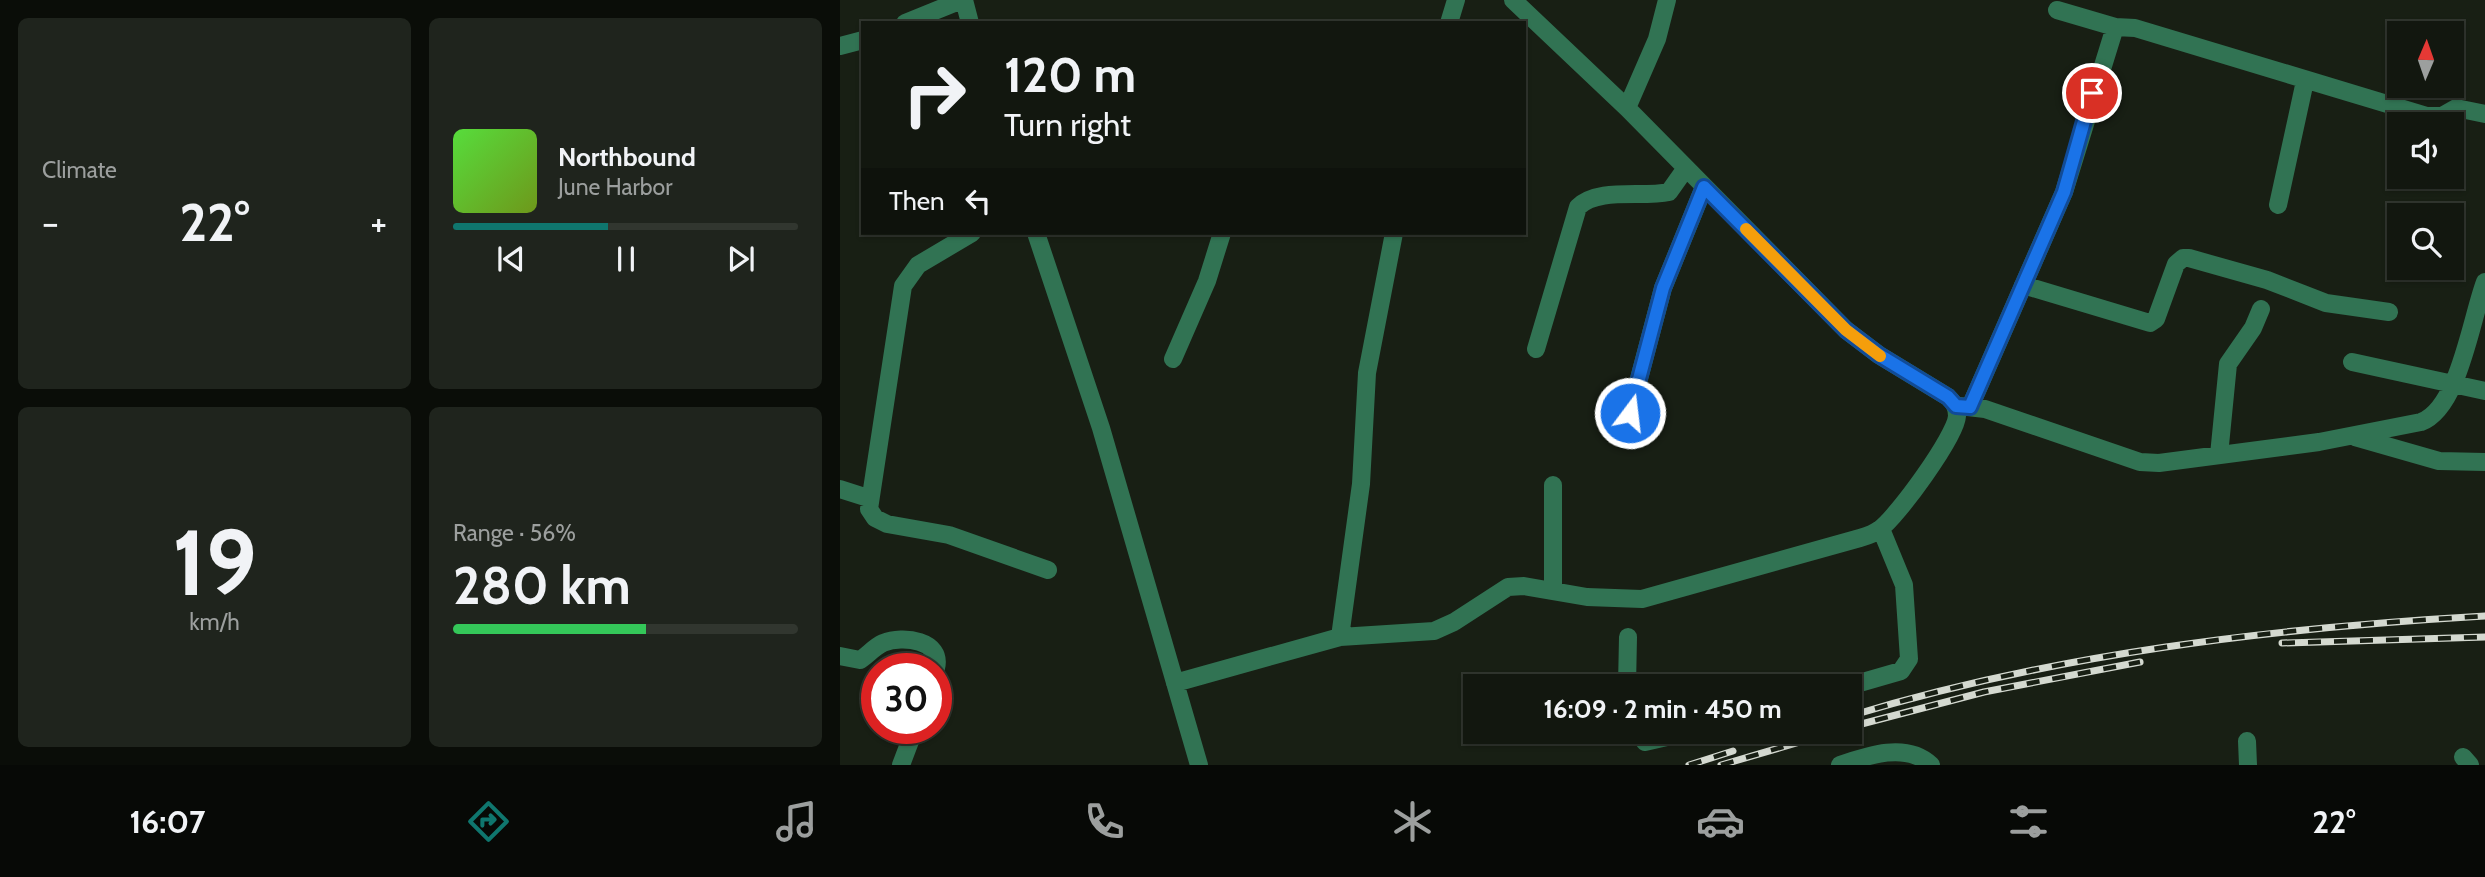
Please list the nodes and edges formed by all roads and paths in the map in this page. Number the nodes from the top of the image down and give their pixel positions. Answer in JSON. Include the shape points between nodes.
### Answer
{"nodes":[{"id":1,"x":963,"y":0,"type":"edge"},
{"id":2,"x":1456,"y":0,"type":"edge"},
{"id":3,"x":1513,"y":0,"type":"edge"},
{"id":4,"x":1667,"y":0,"type":"edge"},
{"id":5,"x":2057,"y":10,"type":"dead end"},
{"id":6,"x":910,"y":21,"type":"edge"},
{"id":7,"x":969,"y":21,"type":"edge"},
{"id":8,"x":1450,"y":21,"type":"edge"},
{"id":9,"x":2115,"y":27,"type":"junction"},
{"id":10,"x":2305,"y":81,"type":"junction"},
{"id":11,"x":1627,"y":108,"type":"junction"},
{"id":12,"x":2485,"y":114,"type":"edge"},
{"id":13,"x":1686,"y":168,"type":"junction"},
{"id":14,"x":1704,"y":187,"type":"junction"},
{"id":15,"x":2278,"y":205,"type":"dead end"},
{"id":16,"x":969,"y":235,"type":"edge"},
{"id":17,"x":1037,"y":235,"type":"edge"},
{"id":18,"x":1221,"y":235,"type":"edge"},
{"id":19,"x":1394,"y":235,"type":"edge"},
{"id":20,"x":2485,"y":282,"type":"edge"},
{"id":21,"x":2023,"y":285,"type":"junction"},
{"id":22,"x":2261,"y":309,"type":"dead end"},
{"id":23,"x":2389,"y":312,"type":"dead end"},
{"id":24,"x":1536,"y":349,"type":"dead end"},
{"id":25,"x":1173,"y":359,"type":"dead end"},
{"id":26,"x":2352,"y":362,"type":"dead end"},
{"id":27,"x":2454,"y":384,"type":"junction"},
{"id":28,"x":2485,"y":391,"type":"edge"},
{"id":29,"x":1963,"y":406,"type":"junction"},
{"id":30,"x":2351,"y":435,"type":"junction"},
{"id":31,"x":1623,"y":439,"type":"dead end"},
{"id":32,"x":2220,"y":455,"type":"junction"},
{"id":33,"x":2485,"y":462,"type":"edge"},
{"id":34,"x":1553,"y":485,"type":"dead end"},
{"id":35,"x":840,"y":489,"type":"edge"},
{"id":36,"x":868,"y":498,"type":"junction"},
{"id":37,"x":1881,"y":529,"type":"junction"},
{"id":38,"x":1048,"y":570,"type":"dead end"},
{"id":39,"x":1553,"y":591,"type":"junction"},
{"id":40,"x":1628,"y":636,"type":"dead end"},
{"id":41,"x":1340,"y":637,"type":"junction"},
{"id":42,"x":869,"y":653,"type":"edge"},
{"id":43,"x":936,"y":653,"type":"edge"},
{"id":44,"x":840,"y":656,"type":"edge"},
{"id":45,"x":861,"y":659,"type":"edge"},
{"id":46,"x":1627,"y":674,"type":"edge"},
{"id":47,"x":1862,"y":682,"type":"edge"},
{"id":48,"x":1175,"y":683,"type":"junction"},
{"id":49,"x":2246,"y":741,"type":"dead end"},
{"id":50,"x":909,"y":744,"type":"edge"},
{"id":51,"x":901,"y":765,"type":"edge"},
{"id":52,"x":1199,"y":765,"type":"edge"},
{"id":53,"x":1840,"y":765,"type":"edge"},
{"id":54,"x":1931,"y":765,"type":"edge"},
{"id":55,"x":2248,"y":765,"type":"edge"}],
"edges":[{"from":1,"to":6,"type":"street"},
{"from":1,"to":7,"type":"street"},
{"from":2,"to":8,"type":"street"},
{"from":3,"to":11,"type":"street"},
{"from":4,"to":11,"type":"street","via":[[1657,39]]},
{"from":5,"to":9,"type":"street"},
{"from":9,"to":10,"type":"street","via":[[2134,28]]},
{"from":9,"to":21,"type":"street","via":[[2064,192]]},
{"from":10,"to":12,"type":"street","via":[[2427,116],[2442,116],[2456,108]]},
{"from":10,"to":15,"type":"street"},
{"from":11,"to":13,"type":"street"},
{"from":13,"to":14,"type":"street"},
{"from":13,"to":24,"type":"street","via":[[1669,192],[1599,197],[1578,207]]},
{"from":14,"to":29,"type":"street","via":[[1846,330]]},
{"from":14,"to":31,"type":"street","via":[[1663,288]]},
{"from":16,"to":36,"type":"street","via":[[918,265],[903,286]]},
{"from":17,"to":48,"type":"street","via":[[1101,428]]},
{"from":18,"to":25,"type":"street"},
{"from":19,"to":41,"type":"street","via":[[1367,373],[1362,484]]},
{"from":20,"to":27,"type":"street"},
{"from":21,"to":23,"type":"street","via":[[2150,323],[2156,319],[2176,264],[2189,258],[2326,303]]},
{"from":21,"to":29,"type":"street"},
{"from":22,"to":32,"type":"street","via":[[2228,364]]},
{"from":26,"to":27,"type":"street"},
{"from":27,"to":28,"type":"street"},
{"from":27,"to":30,"type":"street","via":[[2429,419]]},
{"from":29,"to":32,"type":"street","via":[[1985,409],[2140,463]]},
{"from":29,"to":37,"type":"street","via":[[1941,451]]},
{"from":30,"to":32,"type":"street"},
{"from":30,"to":33,"type":"street","via":[[2440,461]]},
{"from":34,"to":39,"type":"street"},
{"from":35,"to":36,"type":"street"},
{"from":36,"to":38,"type":"street","via":[[875,518],[887,524],[949,535]]},
{"from":37,"to":39,"type":"street","via":[[1642,599]]},
{"from":37,"to":47,"type":"street","via":[[1904,585],[1909,659],[1901,671]]},
{"from":39,"to":41,"type":"street","via":[[1508,587],[1434,631]]},
{"from":40,"to":46,"type":"street"},
{"from":41,"to":48,"type":"street"},
{"from":42,"to":43,"type":"street","via":[[883,643],[916,642]]},
{"from":44,"to":45,"type":"street"},
{"from":48,"to":52,"type":"street"},
{"from":49,"to":55,"type":"street"},
{"from":50,"to":51,"type":"street"},
{"from":53,"to":54,"type":"street","via":[[1906,752]]}]}
